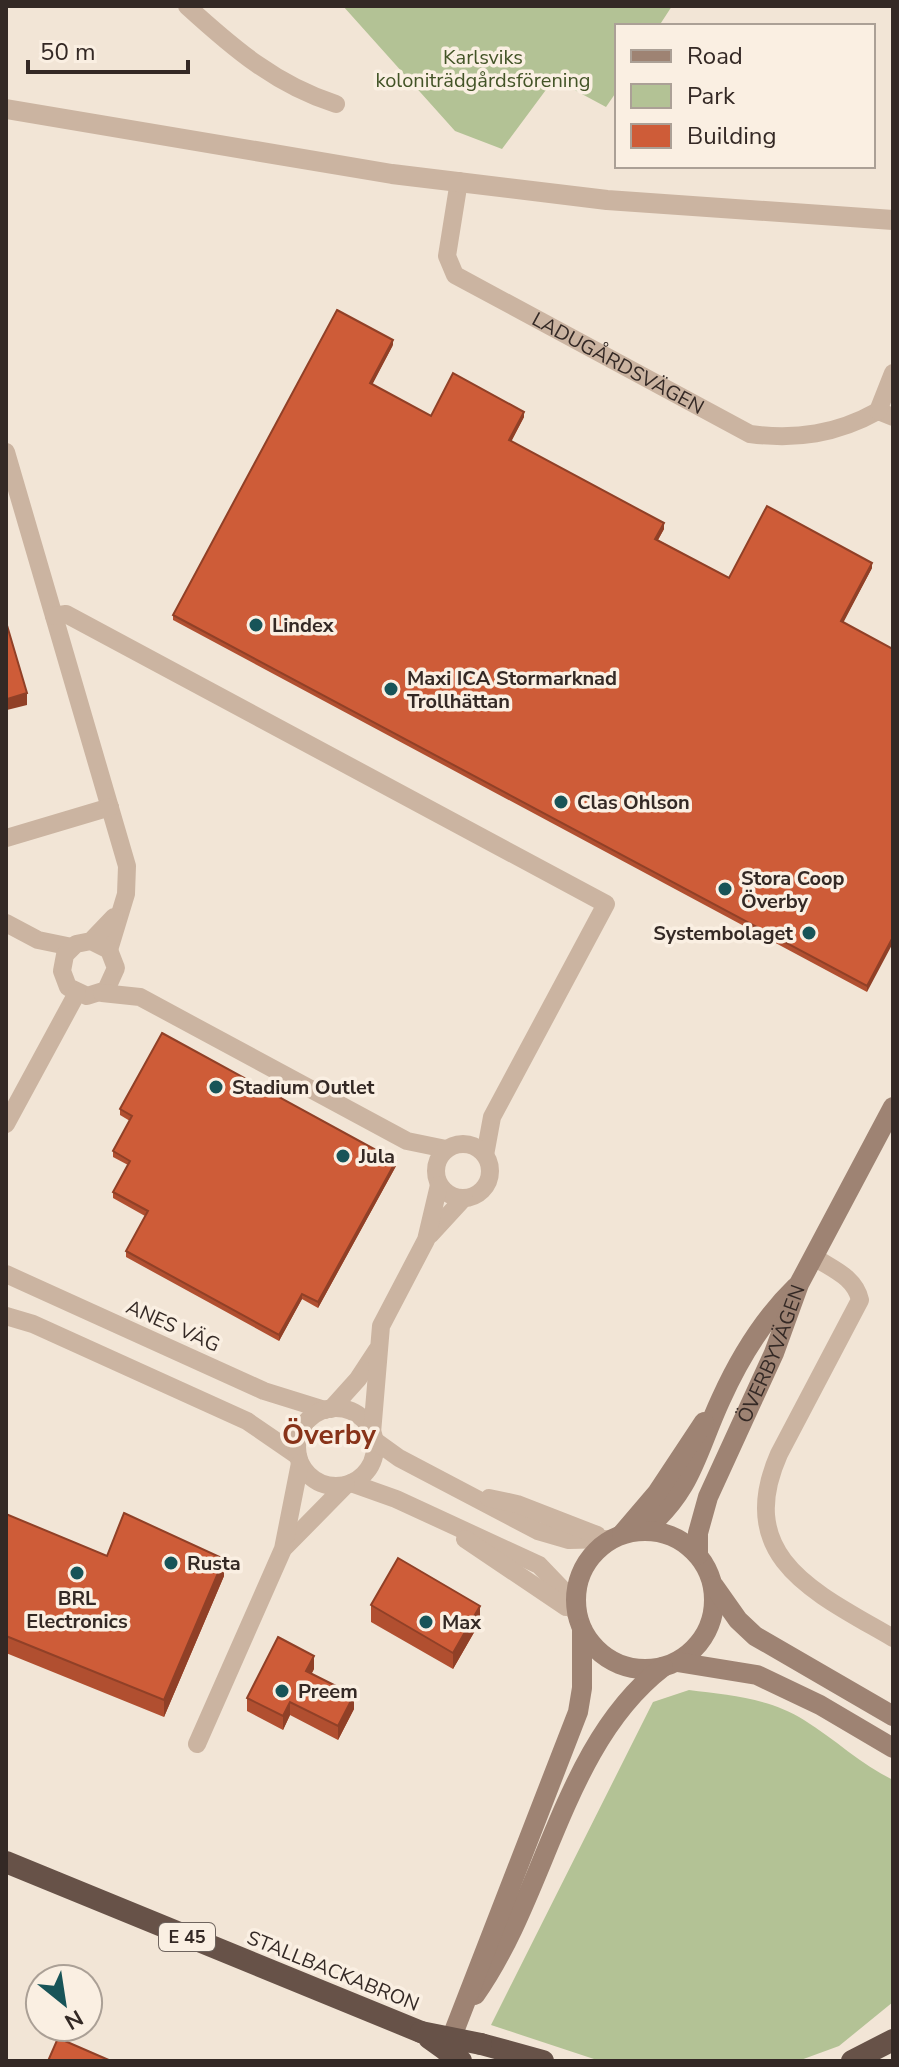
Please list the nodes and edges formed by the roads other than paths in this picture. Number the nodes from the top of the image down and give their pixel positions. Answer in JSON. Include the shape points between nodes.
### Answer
{"nodes":[{"id":1,"x":187,"y":6,"type":"edge"},
{"id":2,"x":336,"y":104,"type":"dead end"},
{"id":3,"x":12,"y":114,"type":"edge"},
{"id":4,"x":459,"y":181,"type":"junction"},
{"id":5,"x":893,"y":220,"type":"edge"},
{"id":6,"x":893,"y":373,"type":"edge"},
{"id":7,"x":885,"y":414,"type":"edge"},
{"id":8,"x":6,"y":452,"type":"edge"},
{"id":9,"x":54,"y":616,"type":"junction"},
{"id":10,"x":110,"y":807,"type":"junction"},
{"id":11,"x":6,"y":838,"type":"edge"},
{"id":12,"x":118,"y":912,"type":"junction"},
{"id":13,"x":6,"y":923,"type":"edge"},
{"id":14,"x":38,"y":940,"type":"junction"},
{"id":15,"x":91,"y":941,"type":"junction"},
{"id":16,"x":72,"y":947,"type":"junction"},
{"id":17,"x":109,"y":950,"type":"junction"},
{"id":18,"x":116,"y":968,"type":"junction"},
{"id":19,"x":62,"y":971,"type":"junction"},
{"id":20,"x":77,"y":993,"type":"junction"},
{"id":21,"x":102,"y":993,"type":"junction"},
{"id":22,"x":140,"y":997,"type":"junction"},
{"id":23,"x":893,"y":1107,"type":"edge"},
{"id":24,"x":492,"y":1117,"type":"junction"},
{"id":25,"x":6,"y":1124,"type":"edge"},
{"id":26,"x":407,"y":1141,"type":"junction"},
{"id":27,"x":454,"y":1146,"type":"junction"},
{"id":28,"x":485,"y":1155,"type":"junction"},
{"id":29,"x":438,"y":1181,"type":"junction"},
{"id":30,"x":464,"y":1198,"type":"junction"},
{"id":31,"x":426,"y":1240,"type":"junction"},
{"id":32,"x":814,"y":1257,"type":"junction"},
{"id":33,"x":6,"y":1274,"type":"edge"},
{"id":34,"x":799,"y":1284,"type":"junction"},
{"id":35,"x":6,"y":1316,"type":"edge"},
{"id":36,"x":378,"y":1347,"type":"junction"},
{"id":37,"x":721,"y":1400,"type":"junction"},
{"id":38,"x":328,"y":1409,"type":"junction"},
{"id":39,"x":373,"y":1436,"type":"junction"},
{"id":40,"x":299,"y":1460,"type":"junction"},
{"id":41,"x":348,"y":1484,"type":"junction"},
{"id":42,"x":645,"y":1530,"type":"junction"},
{"id":43,"x":616,"y":1537,"type":"junction"},
{"id":44,"x":283,"y":1549,"type":"junction"},
{"id":45,"x":698,"y":1555,"type":"junction"},
{"id":46,"x":713,"y":1585,"type":"junction"},
{"id":47,"x":580,"y":1623,"type":"junction"},
{"id":48,"x":893,"y":1638,"type":"edge"},
{"id":49,"x":670,"y":1664,"type":"junction"},
{"id":50,"x":893,"y":1716,"type":"edge"},
{"id":51,"x":197,"y":1744,"type":"dead end"},
{"id":52,"x":893,"y":1748,"type":"edge"},
{"id":53,"x":6,"y":1862,"type":"edge"},
{"id":54,"x":466,"y":2008,"type":"junction"},
{"id":55,"x":893,"y":2040,"type":"edge"},
{"id":56,"x":476,"y":2056,"type":"edge"},
{"id":57,"x":442,"y":2061,"type":"edge"},
{"id":58,"x":543,"y":2061,"type":"edge"},
{"id":59,"x":852,"y":2061,"type":"edge"}],
"edges":[{"from":1,"to":2,"type":"street","via":[[256,66]]},
{"from":3,"to":4,"type":"street"},
{"from":4,"to":5,"type":"street","via":[[607,200]]},
{"from":4,"to":7,"type":"street","name":"LADUGÅRDSVÄGEN","via":[[447,256],[455,275],[750,434],[811,435]]},
{"from":6,"to":7,"type":"street","name":"LADUGÅRDSVÄGEN"},
{"from":8,"to":9,"type":"street"},
{"from":9,"to":10,"type":"street"},
{"from":9,"to":24,"type":"street","via":[[66,614],[606,904]]},
{"from":10,"to":11,"type":"street"},
{"from":10,"to":12,"type":"street","via":[[129,879]]},
{"from":12,"to":15,"type":"street"},
{"from":12,"to":17,"type":"street"},
{"from":13,"to":14,"type":"street"},
{"from":14,"to":16,"type":"street"},
{"from":14,"to":19,"type":"street"},
{"from":15,"to":16,"type":"street"},
{"from":15,"to":17,"type":"street"},
{"from":16,"to":19,"type":"street"},
{"from":17,"to":18,"type":"street"},
{"from":18,"to":21,"type":"street"},
{"from":18,"to":22,"type":"street"},
{"from":19,"to":20,"type":"street","via":[[68,987]]},
{"from":20,"to":21,"type":"street"},
{"from":20,"to":25,"type":"street"},
{"from":21,"to":22,"type":"street"},
{"from":22,"to":26,"type":"street"},
{"from":23,"to":32,"type":"main road"},
{"from":24,"to":27,"type":"street"},
{"from":24,"to":28,"type":"street"},
{"from":26,"to":27,"type":"street"},
{"from":26,"to":29,"type":"street"},
{"from":27,"to":28,"type":"street"},
{"from":27,"to":29,"type":"street","via":[[436,1163]]},
{"from":28,"to":30,"type":"street","via":[[487,1183],[479,1193]]},
{"from":29,"to":30,"type":"street","via":[[448,1194]]},
{"from":29,"to":31,"type":"street"},
{"from":30,"to":31,"type":"street"},
{"from":31,"to":36,"type":"street","via":[[387,1311]]},
{"from":32,"to":34,"type":"main road"},
{"from":32,"to":48,"type":"street","via":[[849,1279],[860,1300],[767,1480],[769,1538],[800,1580]]},
{"from":33,"to":38,"type":"street","name":"ANES VÄG","via":[[264,1391]]},
{"from":34,"to":37,"type":"main road","name":"ÖVERBYVÄGEN","via":[[758,1331]]},
{"from":34,"to":45,"type":"main road","name":"ÖVERBYVÄGEN","via":[[774,1353],[708,1497]]},
{"from":35,"to":40,"type":"street","via":[[247,1421]]},
{"from":36,"to":38,"type":"street","via":[[358,1379]]},
{"from":36,"to":39,"type":"street"},
{"from":37,"to":42,"type":"main road","name":"ÖVERBYVÄGEN","via":[[678,1499]]},
{"from":37,"to":43,"type":"main road","name":"ÖVERBYVÄGEN","via":[[657,1493]]},
{"from":38,"to":39,"type":"street","via":[[360,1417]]},
{"from":38,"to":40,"type":"street","via":[[314,1415],[300,1433]]},
{"from":39,"to":41,"type":"street","via":[[370,1466]]},
{"from":39,"to":43,"type":"street","via":[[399,1458],[476,1495]]},
{"from":40,"to":41,"type":"street","via":[[319,1483]]},
{"from":40,"to":44,"type":"street"},
{"from":41,"to":44,"type":"street"},
{"from":41,"to":47,"type":"street","via":[[444,1522],[544,1589]]},
{"from":42,"to":43,"type":"main road"},
{"from":42,"to":45,"type":"main road","via":[[679,1539]]},
{"from":43,"to":47,"type":"main road","name":"ÖVERBYVÄGEN","via":[[588,1559],[579,1577]]},
{"from":44,"to":51,"type":"street"},
{"from":45,"to":46,"type":"main road"},
{"from":46,"to":49,"type":"main road","name":"ÖVERBYVÄGEN","via":[[714,1611],[705,1635]]},
{"from":46,"to":50,"type":"main road","via":[[755,1636]]},
{"from":47,"to":49,"type":"main road","via":[[602,1654],[621,1665],[642,1669]]},
{"from":47,"to":54,"type":"main road","name":"ÖVERBYVÄGEN","via":[[578,1712],[476,1970]]},
{"from":49,"to":52,"type":"main road","via":[[757,1675]]},
{"from":49,"to":54,"type":"main road","name":"ÖVERBYVÄGEN","via":[[635,1691],[603,1733],[509,1941]]},
{"from":53,"to":56,"type":"highway","name":"STALLBACKABRON","number":"E 45","bridge":true},
{"from":54,"to":57,"type":"main road","name":"ÖVERBYVÄGEN"},
{"from":55,"to":59,"type":"highway"},
{"from":56,"to":58,"type":"highway","name":"STALLBACKABRON"}]}
